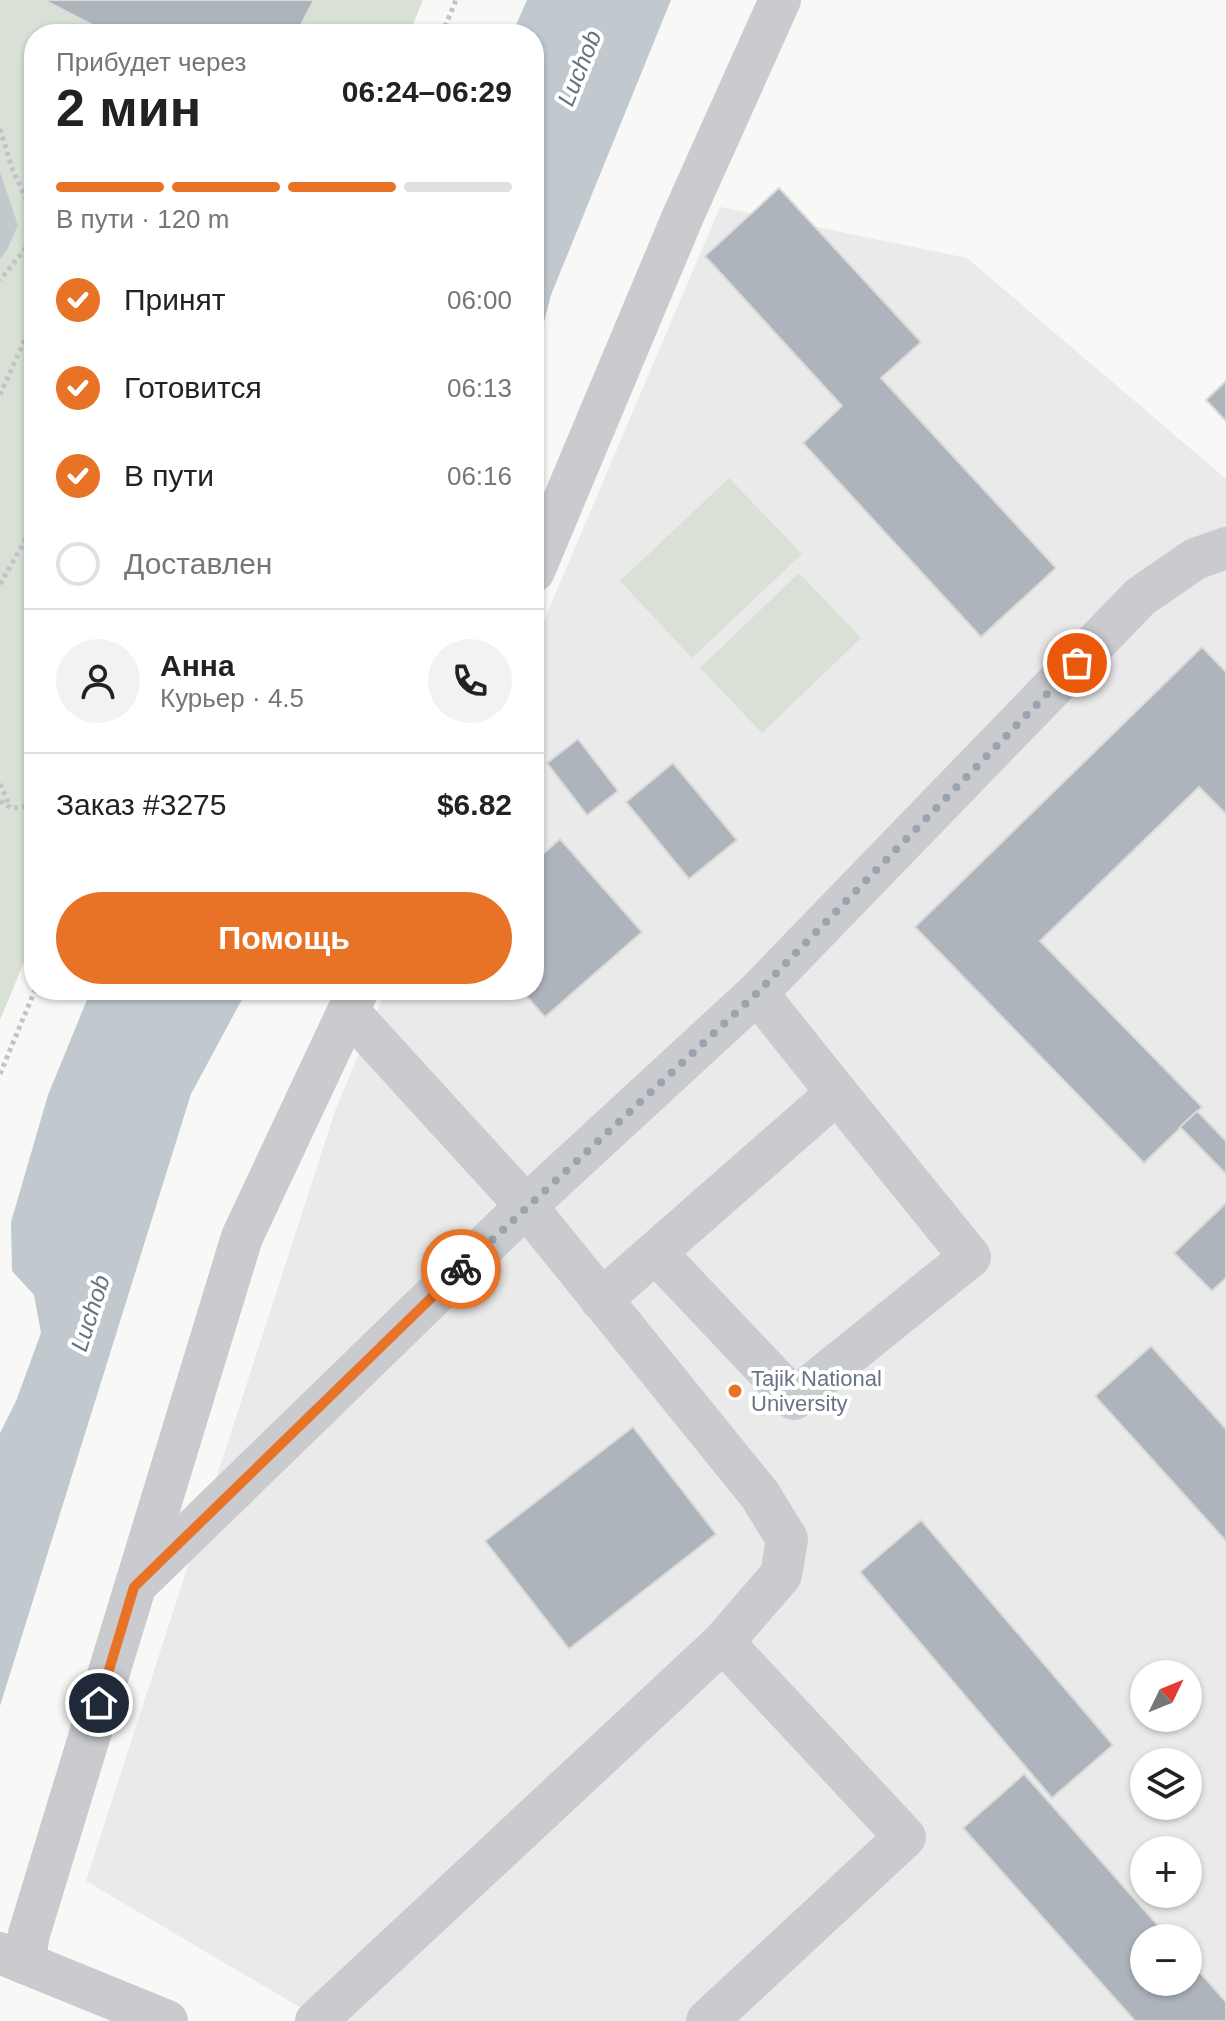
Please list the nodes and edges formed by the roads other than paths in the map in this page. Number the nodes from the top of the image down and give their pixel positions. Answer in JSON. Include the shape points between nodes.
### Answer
{"nodes":[{"id":1,"x":780,"y":0,"type":"edge"},
{"id":2,"x":544,"y":547,"type":"edge"},
{"id":3,"x":1226,"y":548,"type":"edge"},
{"id":4,"x":757,"y":993,"type":"junction"},
{"id":5,"x":353,"y":1001,"type":"edge"},
{"id":6,"x":837,"y":1093,"type":"junction"},
{"id":7,"x":526,"y":1206,"type":"junction"},
{"id":8,"x":656,"y":1253,"type":"junction"},
{"id":9,"x":601,"y":1300,"type":"junction"},
{"id":10,"x":134,"y":1587,"type":"junction"},
{"id":11,"x":723,"y":1642,"type":"junction"},
{"id":12,"x":9,"y":1957,"type":"edge"},
{"id":13,"x":167,"y":2021,"type":"edge"},
{"id":14,"x":316,"y":2021,"type":"edge"},
{"id":15,"x":707,"y":2021,"type":"edge"}],
"edges":[{"from":1,"to":2,"type":"lane"},
{"from":3,"to":4,"type":"lane","via":[[1195,559],[1140,597]]},
{"from":4,"to":6,"type":"lane"},
{"from":4,"to":7,"type":"lane"},
{"from":5,"to":7,"type":"lane"},
{"from":5,"to":10,"type":"lane","via":[[242,1237]]},
{"from":6,"to":8,"type":"lane"},
{"from":6,"to":8,"type":"lane","via":[[970,1257],[794,1399]]},
{"from":7,"to":9,"type":"lane"},
{"from":7,"to":10,"type":"lane"},
{"from":8,"to":9,"type":"lane"},
{"from":9,"to":11,"type":"lane","via":[[760,1495],[787,1539],[781,1575]]},
{"from":10,"to":12,"type":"lane","via":[[29,1934]]},
{"from":11,"to":14,"type":"lane"},
{"from":11,"to":15,"type":"lane","via":[[905,1837]]},
{"from":12,"to":13,"type":"lane"}]}
